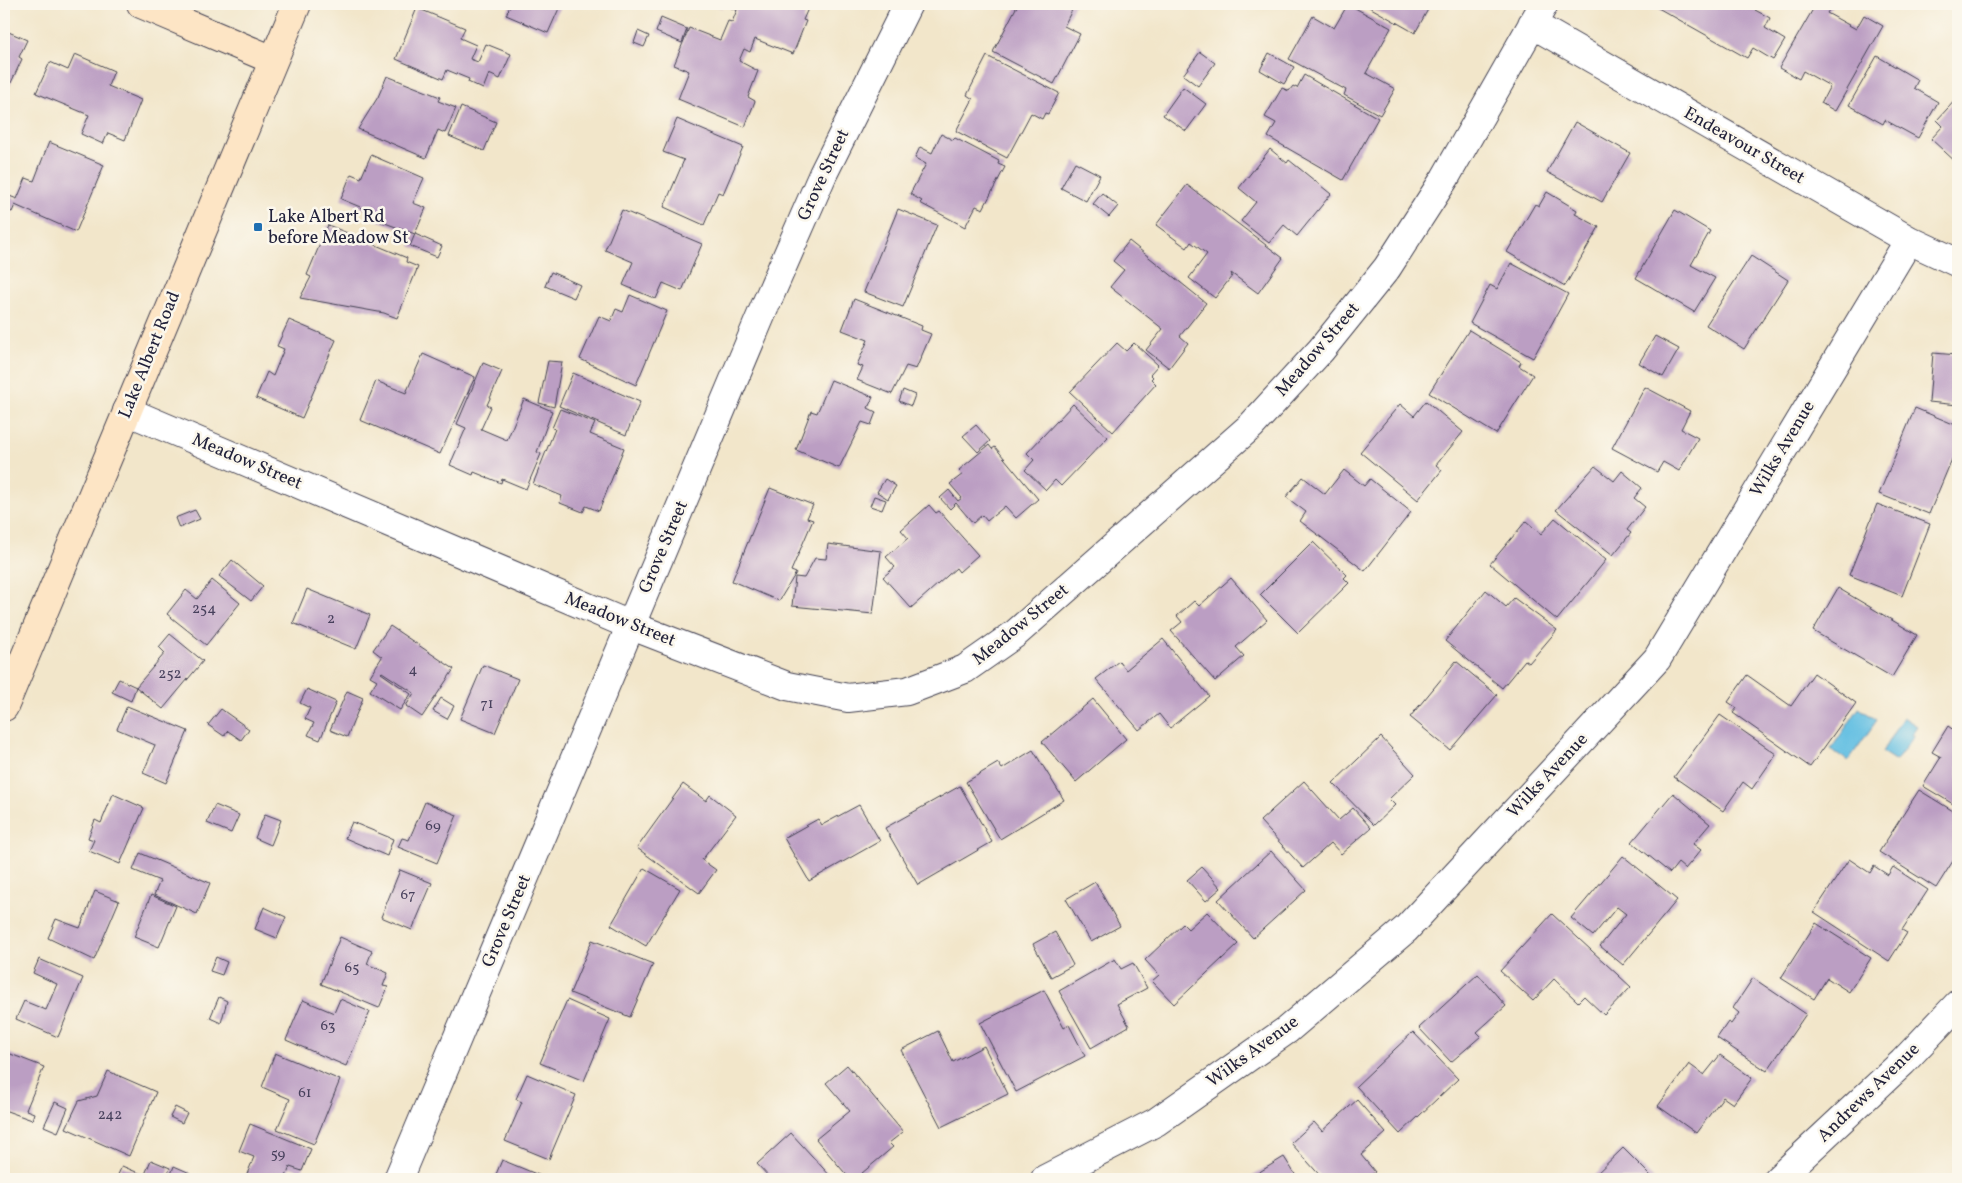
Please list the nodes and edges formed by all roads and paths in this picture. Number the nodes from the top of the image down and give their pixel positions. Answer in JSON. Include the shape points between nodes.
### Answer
{"nodes":[{"id":1,"x":142,"y":4,"type":"edge"},
{"id":2,"x":297,"y":4,"type":"edge"},
{"id":3,"x":908,"y":4,"type":"edge"},
{"id":4,"x":1538,"y":14,"type":"edge"},
{"id":5,"x":273,"y":60,"type":"junction"},
{"id":6,"x":1909,"y":240,"type":"junction"},
{"id":7,"x":1958,"y":263,"type":"edge"},
{"id":8,"x":127,"y":411,"type":"junction"},
{"id":9,"x":632,"y":626,"type":"junction"},
{"id":10,"x":4,"y":707,"type":"edge"},
{"id":11,"x":1958,"y":1004,"type":"edge"},
{"id":12,"x":398,"y":1179,"type":"edge"},
{"id":13,"x":1045,"y":1179,"type":"edge"},
{"id":14,"x":1778,"y":1179,"type":"edge"}],
"edges":[{"from":1,"to":5,"type":"main road"},
{"from":2,"to":5,"type":"main road","name":"Lake Albert Road"},
{"from":3,"to":9,"type":"street","name":"Grove Street","via":[[823,174]]},
{"from":4,"to":6,"type":"street","name":"Endeavour Street"},
{"from":4,"to":9,"type":"street","name":"Meadow Street","via":[[1424,211],[1387,268],[1321,350],[1250,426],[1015,634],[966,669],[907,691],[848,698],[787,686]]},
{"from":5,"to":8,"type":"main road","name":"Lake Albert Road"},
{"from":6,"to":7,"type":"street","name":"Endeavour Street"},
{"from":6,"to":13,"type":"street","name":"Wilks Avenue","via":[[1657,659],[1406,929],[1287,1030],[1156,1122]]},
{"from":8,"to":9,"type":"street","name":"Meadow Street"},
{"from":8,"to":10,"type":"main road","name":"Lake Albert Road"},
{"from":9,"to":12,"type":"street","name":"Grove Street"},
{"from":11,"to":14,"type":"street","name":"Andrews Avenue","via":[[1903,1062]]}]}
